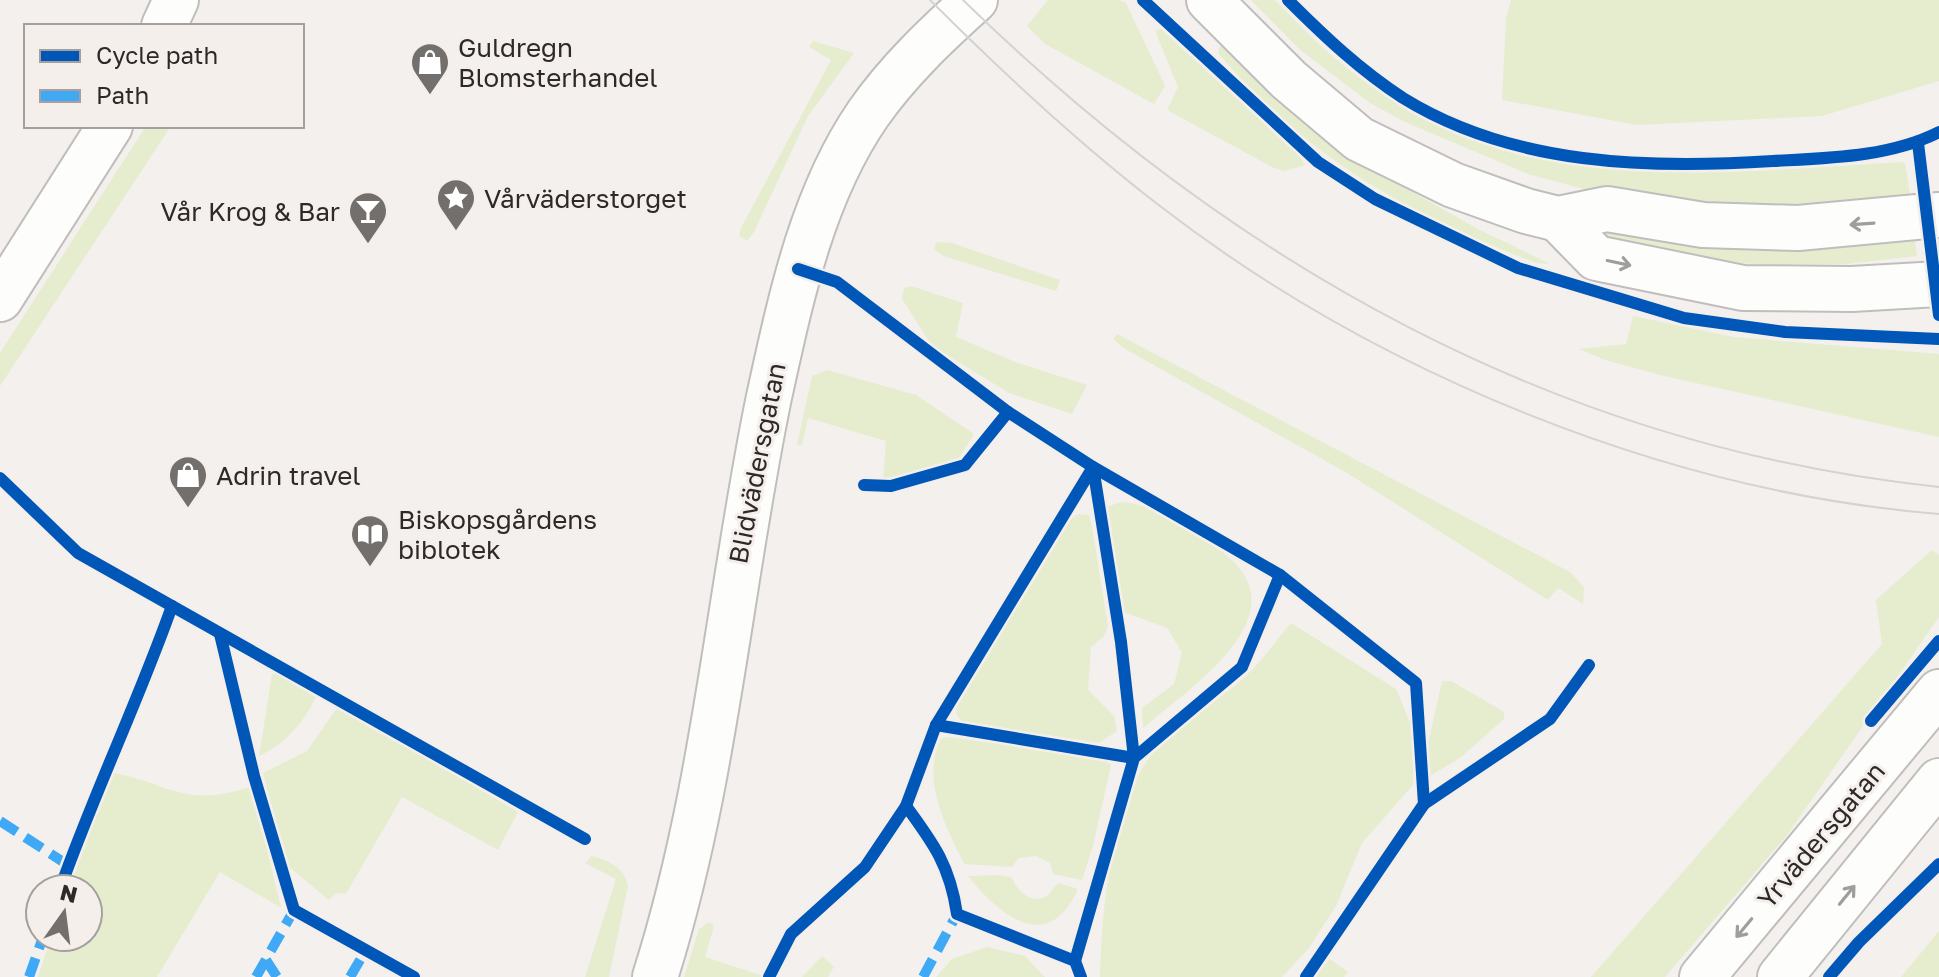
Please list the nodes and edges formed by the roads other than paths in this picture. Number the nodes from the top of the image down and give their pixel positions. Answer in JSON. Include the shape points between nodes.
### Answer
{"nodes":[{"id":1,"x":176,"y":0,"type":"edge"},
{"id":2,"x":975,"y":0,"type":"edge"},
{"id":3,"x":1209,"y":0,"type":"edge"},
{"id":4,"x":165,"y":24,"type":"edge"},
{"id":5,"x":109,"y":128,"type":"edge"},
{"id":6,"x":1939,"y":215,"type":"edge"},
{"id":7,"x":1558,"y":219,"type":"junction"},
{"id":8,"x":1939,"y":284,"type":"edge"},
{"id":9,"x":0,"y":299,"type":"edge"},
{"id":10,"x":1939,"y":692,"type":"edge"},
{"id":11,"x":1939,"y":781,"type":"edge"},
{"id":12,"x":655,"y":977,"type":"edge"},
{"id":13,"x":1702,"y":977,"type":"edge"},
{"id":14,"x":1780,"y":977,"type":"edge"}],
"edges":[{"from":1,"to":4,"type":"street"},
{"from":2,"to":12,"type":"street","name":"Blidvädersgatan","via":[[906,65],[867,116],[798,269],[756,461],[682,888]]},
{"from":3,"to":7,"type":"street","via":[[1289,80],[1359,139],[1453,185]]},
{"from":5,"to":9,"type":"street"},
{"from":6,"to":7,"type":"street","one_way":true,"via":[[1798,228],[1703,225],[1607,209]]},
{"from":7,"to":8,"type":"street","one_way":true,"via":[[1596,258],[1743,288]]},
{"from":10,"to":13,"type":"street","name":"Yrvädersgatan","one_way":true},
{"from":14,"to":11,"type":"street","one_way":true}]}
